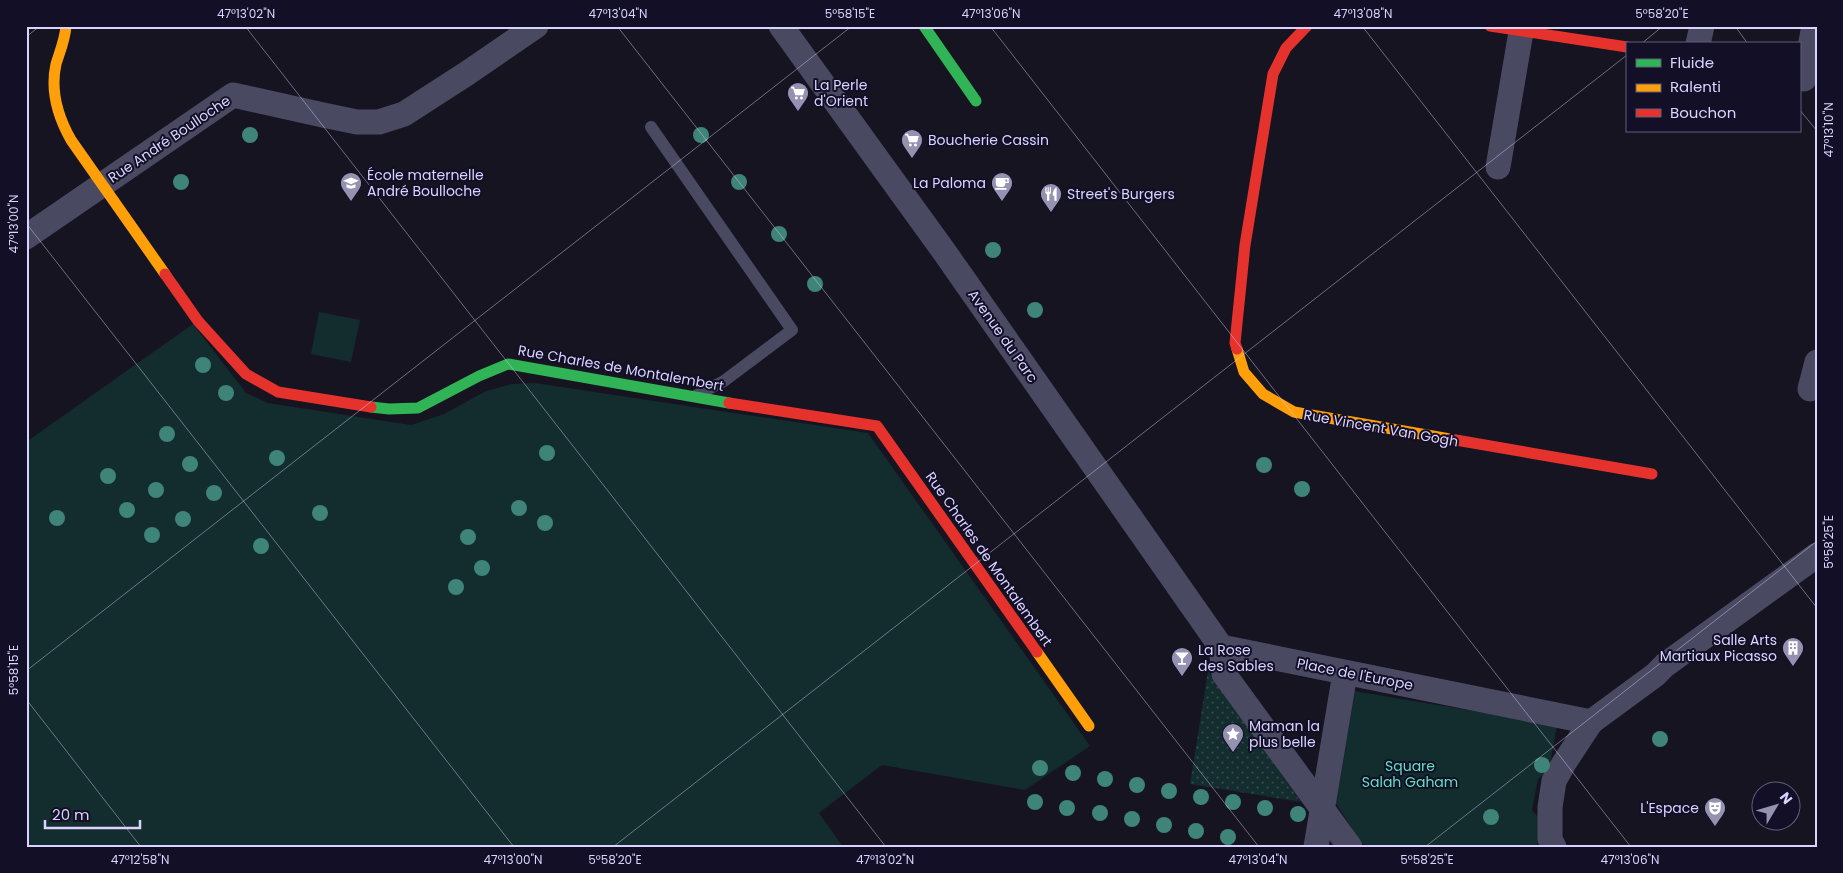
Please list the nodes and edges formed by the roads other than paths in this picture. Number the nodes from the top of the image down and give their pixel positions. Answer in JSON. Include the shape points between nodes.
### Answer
{"nodes":[{"id":1,"x":66,"y":26,"type":"edge"},
{"id":2,"x":536,"y":26,"type":"edge"},
{"id":3,"x":781,"y":26,"type":"edge"},
{"id":4,"x":924,"y":26,"type":"edge"},
{"id":5,"x":1307,"y":26,"type":"edge"},
{"id":6,"x":1490,"y":26,"type":"edge"},
{"id":7,"x":1702,"y":26,"type":"edge"},
{"id":8,"x":1814,"y":26,"type":"edge"},
{"id":9,"x":1521,"y":32,"type":"junction"},
{"id":10,"x":1698,"y":42,"type":"edge"},
{"id":11,"x":1626,"y":47,"type":"edge"},
{"id":12,"x":1807,"y":80,"type":"edge"},
{"id":13,"x":976,"y":101,"type":"dead end"},
{"id":14,"x":651,"y":127,"type":"dead end"},
{"id":15,"x":1498,"y":167,"type":"dead end"},
{"id":16,"x":103,"y":184,"type":"junction"},
{"id":17,"x":26,"y":237,"type":"edge"},
{"id":18,"x":1817,"y":362,"type":"edge"},
{"id":19,"x":1810,"y":389,"type":"dead end"},
{"id":20,"x":693,"y":398,"type":"junction"},
{"id":21,"x":1652,"y":474,"type":"dead end"},
{"id":22,"x":1817,"y":555,"type":"edge"},
{"id":23,"x":1221,"y":647,"type":"junction"},
{"id":24,"x":1345,"y":672,"type":"junction"},
{"id":25,"x":1591,"y":722,"type":"junction"},
{"id":26,"x":1089,"y":726,"type":"dead end"},
{"id":27,"x":1322,"y":810,"type":"junction"},
{"id":28,"x":1316,"y":847,"type":"edge"},
{"id":29,"x":1350,"y":847,"type":"edge"},
{"id":30,"x":1554,"y":847,"type":"edge"}],
"edges":[{"from":1,"to":16,"type":"street","name":"Rue Charles de Montalembert","via":[[65,40],[56,65],[54,92],[60,120]]},
{"from":2,"to":16,"type":"street","name":"Rue André Boulloche","via":[[404,114],[379,122],[357,122],[233,95]]},
{"from":3,"to":23,"type":"street","name":"Avenue du Parc","via":[[943,250]]},
{"from":4,"to":13,"type":"street"},
{"from":5,"to":21,"type":"street","name":"Rue Vincent Van Gogh","via":[[1286,48],[1273,74],[1245,245],[1235,343],[1244,372],[1263,394],[1294,412]]},
{"from":6,"to":9,"type":"street"},
{"from":7,"to":10,"type":"street"},
{"from":8,"to":12,"type":"street"},
{"from":9,"to":11,"type":"street"},
{"from":9,"to":15,"type":"street"},
{"from":14,"to":20,"type":"lane","via":[[792,330],[724,381]]},
{"from":16,"to":17,"type":"street","name":"Rue André Boulloche"},
{"from":16,"to":20,"type":"street","name":"Rue Charles de Montalembert","via":[[198,322],[246,374],[278,392],[362,406],[418,408],[508,364]]},
{"from":18,"to":19,"type":"street"},
{"from":20,"to":26,"type":"street","name":"Rue Charles de Montalembert","via":[[877,426]]},
{"from":22,"to":25,"type":"street","via":[[1665,664]]},
{"from":23,"to":24,"type":"street","name":"Place de l'Europe"},
{"from":23,"to":27,"type":"street","via":[[1224,674]]},
{"from":24,"to":25,"type":"street","name":"Place de l'Europe"},
{"from":24,"to":27,"type":"street"},
{"from":25,"to":30,"type":"street","via":[[1554,781],[1550,839]]},
{"from":27,"to":28,"type":"street"},
{"from":27,"to":29,"type":"street"}]}
